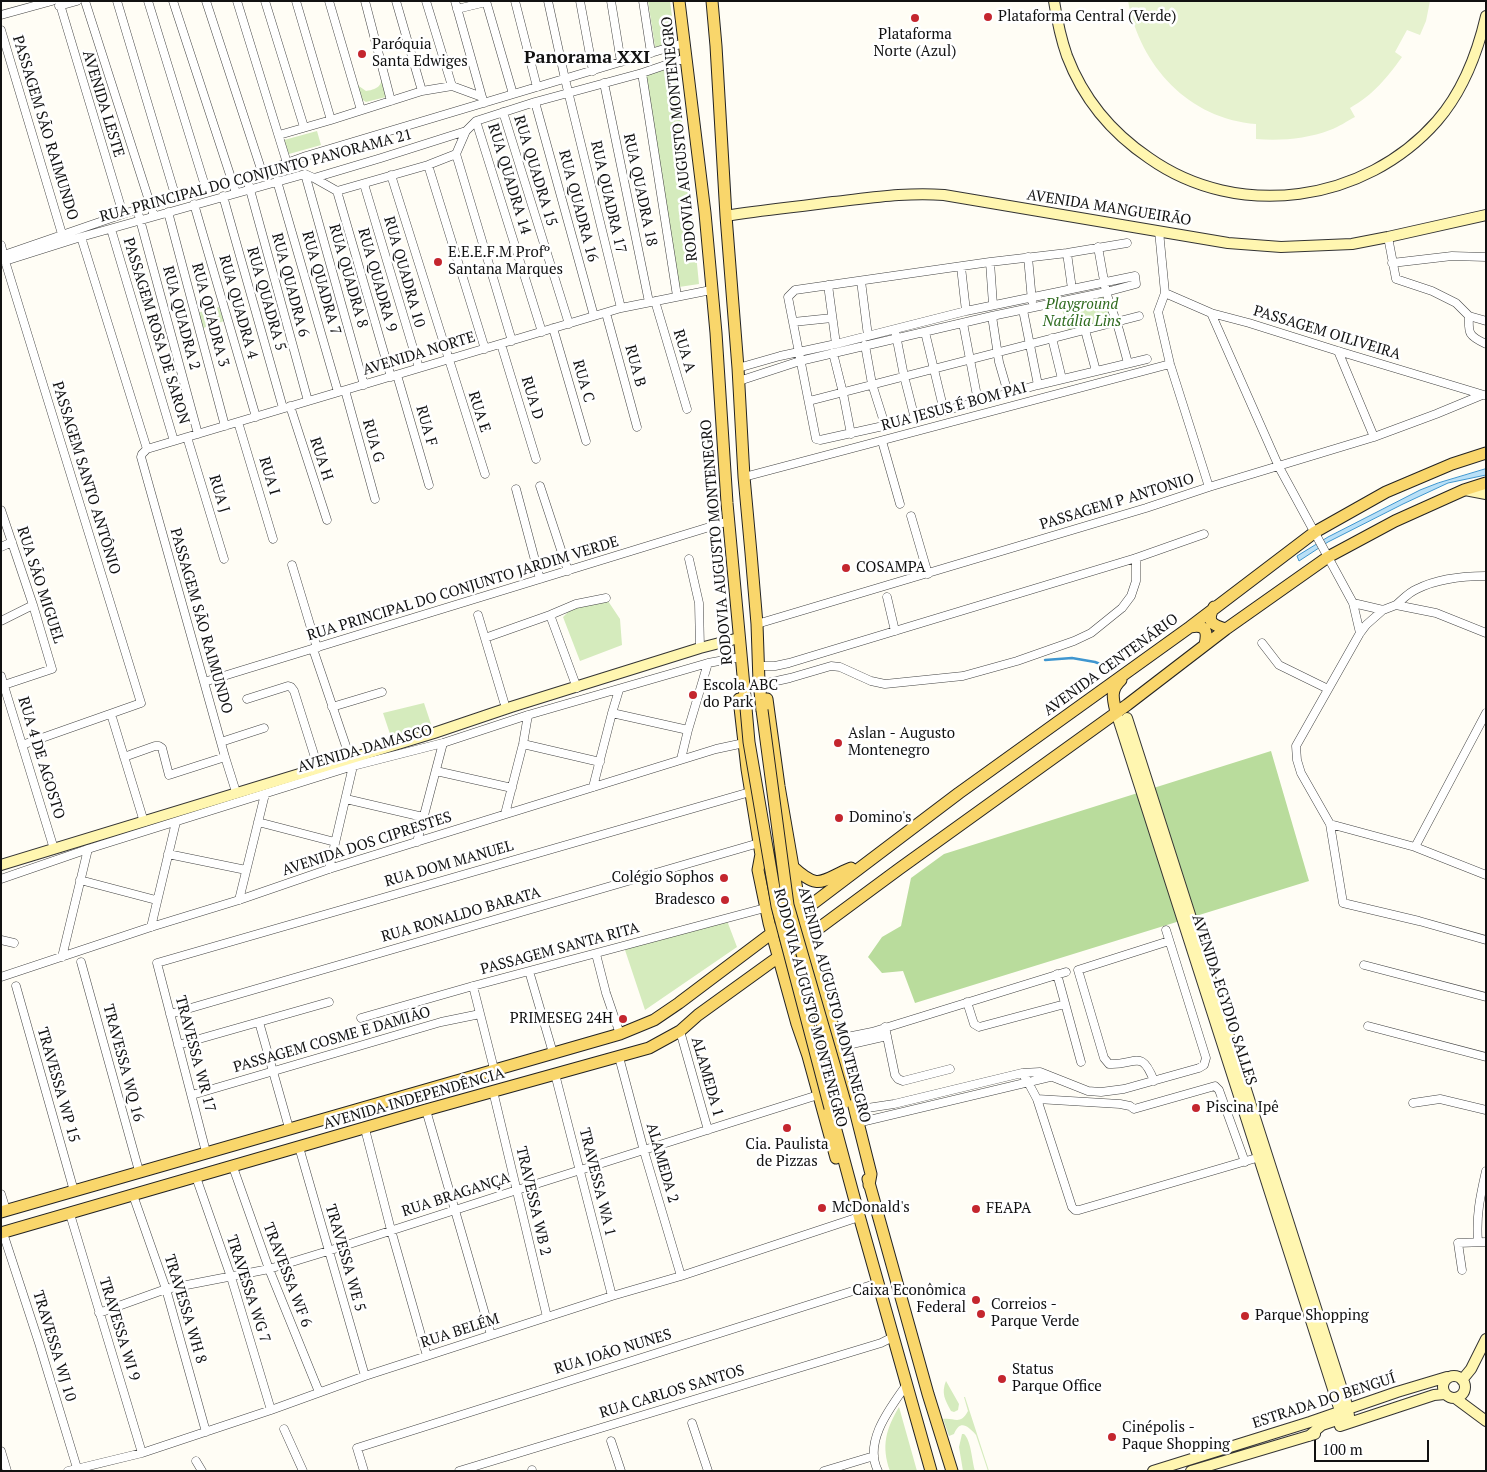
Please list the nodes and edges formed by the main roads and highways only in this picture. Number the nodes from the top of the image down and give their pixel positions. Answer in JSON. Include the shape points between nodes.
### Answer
{"nodes":[{"id":1,"x":680,"y":1,"type":"edge"},
{"id":2,"x":712,"y":1,"type":"edge"},
{"id":3,"x":1486,"y":452,"type":"edge"},
{"id":4,"x":1486,"y":483,"type":"edge"},
{"id":5,"x":1214,"y":607,"type":"junction"},
{"id":6,"x":1190,"y":627,"type":"junction"},
{"id":7,"x":1226,"y":629,"type":"junction"},
{"id":8,"x":1205,"y":645,"type":"junction"},
{"id":9,"x":1137,"y":665,"type":"junction"},
{"id":10,"x":742,"y":671,"type":"junction"},
{"id":11,"x":761,"y":683,"type":"junction"},
{"id":12,"x":1121,"y":715,"type":"junction"},
{"id":13,"x":760,"y":849,"type":"junction"},
{"id":14,"x":864,"y":864,"type":"junction"},
{"id":15,"x":793,"y":870,"type":"junction"},
{"id":16,"x":801,"y":913,"type":"junction"},
{"id":17,"x":826,"y":924,"type":"junction"},
{"id":18,"x":772,"y":933,"type":"junction"},
{"id":19,"x":807,"y":938,"type":"junction"},
{"id":20,"x":812,"y":955,"type":"junction"},
{"id":21,"x":778,"y":957,"type":"junction"},
{"id":22,"x":815,"y":969,"type":"junction"},
{"id":23,"x":788,"y":986,"type":"junction"},
{"id":24,"x":870,"y":1185,"type":"junction"},
{"id":25,"x":4,"y":1211,"type":"edge"},
{"id":26,"x":859,"y":1214,"type":"junction"},
{"id":27,"x":2,"y":1233,"type":"edge"},
{"id":28,"x":931,"y":1471,"type":"edge"},
{"id":29,"x":952,"y":1471,"type":"edge"}],
"edges":[{"from":1,"to":10,"type":"main road","name":"RODOVIA AUGUSTO MONTENEGRO","via":[[717,342]]},
{"from":2,"to":11,"type":"main road","name":"RODOVIA AUGUSTO MONTENEGRO"},
{"from":3,"to":5,"type":"main road","name":"AVENIDA CENTENÁRIO","via":[[1386,492],[1316,534]]},
{"from":4,"to":7,"type":"main road","via":[[1395,521],[1327,555]]},
{"from":5,"to":6,"type":"main road","name":"AVENIDA CENTENÁRIO"},
{"from":5,"to":7,"type":"main road","via":[[1210,615],[1213,624]]},
{"from":6,"to":8,"type":"main road","via":[[1203,627],[1207,636]]},
{"from":6,"to":9,"type":"main road","name":"AVENIDA CENTENÁRIO"},
{"from":7,"to":8,"type":"main road"},
{"from":8,"to":12,"type":"main road","via":[[1127,705]]},
{"from":9,"to":12,"type":"main road","via":[[1113,690]]},
{"from":9,"to":14,"type":"main road","name":"AVENIDA CENTENÁRIO"},
{"from":10,"to":13,"type":"main road","name":"RODOVIA AUGUSTO MONTENEGRO","via":[[738,685]]},
{"from":10,"to":26,"type":"main road","name":"AVENIDA AUGUSTO MONTENEGRO","bridge":true,"via":[[749,742],[777,906]]},
{"from":11,"to":15,"type":"main road","name":"RODOVIA AUGUSTO MONTENEGRO","via":[[767,698]]},
{"from":11,"to":24,"type":"main road","name":"AVENIDA AUGUSTO MONTENEGRO","bridge":true,"via":[[788,905]]},
{"from":12,"to":17,"type":"main road"},
{"from":13,"to":15,"type":"main road","via":[[770,909],[779,916],[790,913],[794,903]]},
{"from":13,"to":18,"type":"main road","name":"RODOVIA AUGUSTO MONTENEGRO","via":[[758,870]]},
{"from":14,"to":15,"type":"main road","via":[[822,882],[810,880]]},
{"from":14,"to":16,"type":"main road","name":"AVENIDA CENTENÁRIO"},
{"from":15,"to":16,"type":"main road","name":"RODOVIA AUGUSTO MONTENEGRO"},
{"from":16,"to":18,"type":"main road","name":"AVENIDA CENTENÁRIO"},
{"from":16,"to":19,"type":"main road","name":"RODOVIA AUGUSTO MONTENEGRO"},
{"from":17,"to":19,"type":"main road"},
{"from":17,"to":20,"type":"main road"},
{"from":18,"to":21,"type":"main road","name":"RODOVIA AUGUSTO MONTENEGRO"},
{"from":18,"to":25,"type":"main road","name":"AVENIDA INDEPENDÊNCIA","via":[[654,1020],[620,1034]]},
{"from":19,"to":20,"type":"main road","name":"RODOVIA AUGUSTO MONTENEGRO"},
{"from":19,"to":21,"type":"main road","name":"AVENIDA INDEPENDÊNCIA"},
{"from":20,"to":22,"type":"main road","name":"RODOVIA AUGUSTO MONTENEGRO"},
{"from":21,"to":23,"type":"main road","name":"RODOVIA AUGUSTO MONTENEGRO"},
{"from":21,"to":27,"type":"main road","name":"AVENIDA INDEPENDÊNCIA","via":[[680,1031],[649,1048]]},
{"from":22,"to":23,"type":"main road","via":[[808,958],[793,960],[787,968]]},
{"from":22,"to":24,"type":"main road","name":"RODOVIA AUGUSTO MONTENEGRO","via":[[837,1039],[871,1174]]},
{"from":23,"to":26,"type":"main road","name":"RODOVIA AUGUSTO MONTENEGRO","via":[[851,1210]]},
{"from":24,"to":29,"type":"main road","name":"RODOVIA AUGUSTO MONTENEGRO"},
{"from":26,"to":28,"type":"main road","name":"RODOVIA AUGUSTO MONTENEGRO"}]}
